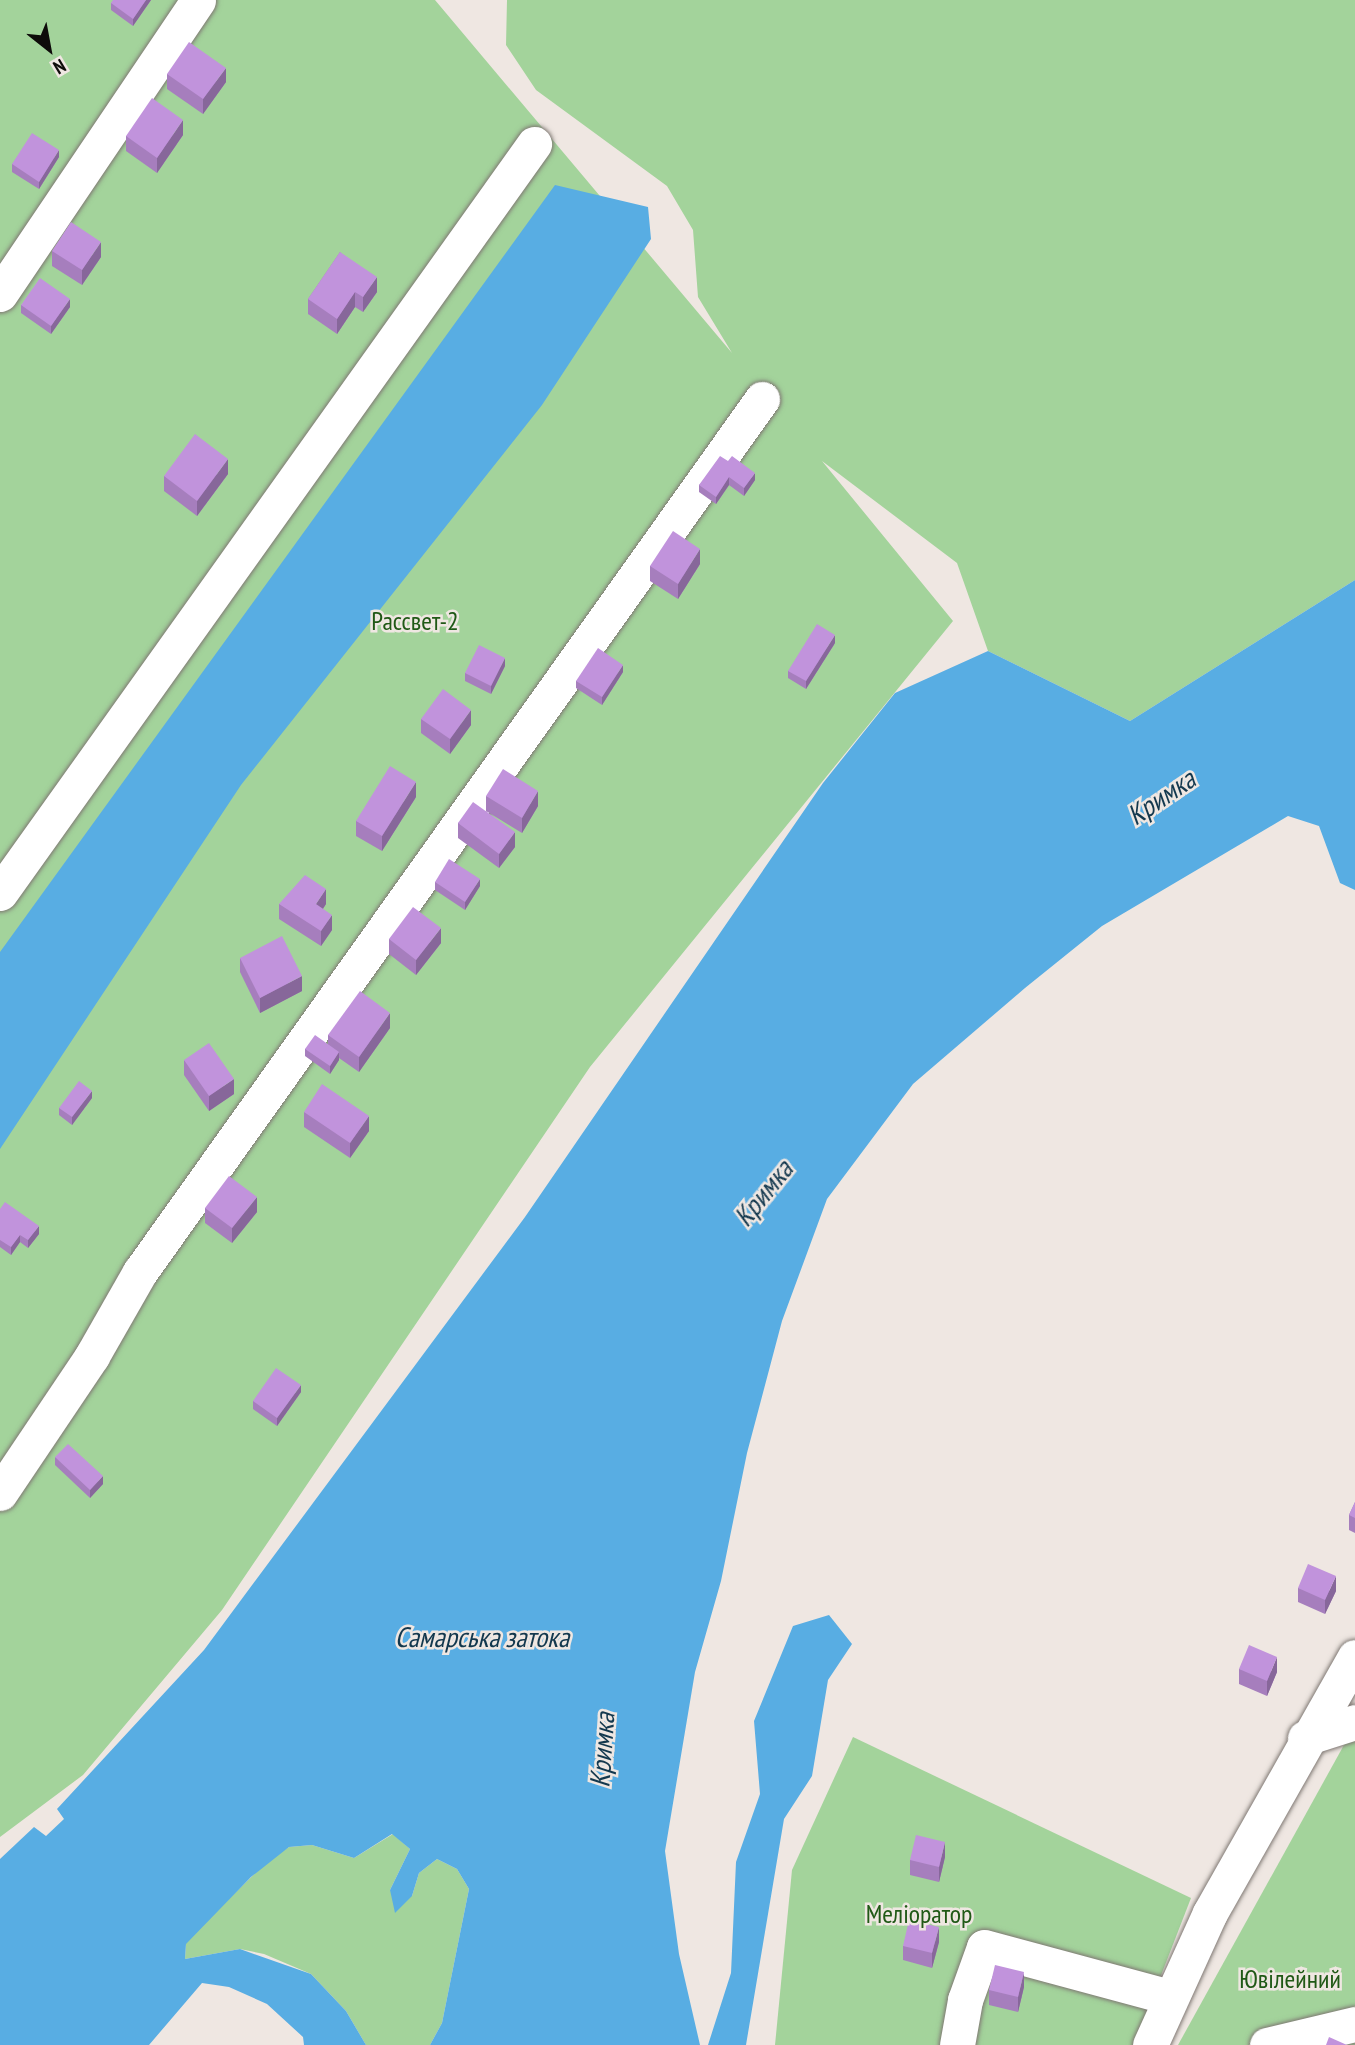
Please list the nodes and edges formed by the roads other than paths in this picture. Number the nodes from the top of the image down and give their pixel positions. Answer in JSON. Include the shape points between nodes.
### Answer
{"nodes":[{"id":1,"x":198,"y":0,"type":"edge"},
{"id":2,"x":534,"y":144,"type":"dead end"},
{"id":3,"x":0,"y":294,"type":"edge"},
{"id":4,"x":762,"y":399,"type":"dead end"},
{"id":5,"x":0,"y":893,"type":"edge"},
{"id":6,"x":0,"y":1493,"type":"edge"},
{"id":7,"x":1355,"y":1657,"type":"edge"},
{"id":8,"x":1355,"y":1722,"type":"edge"},
{"id":9,"x":1305,"y":1738,"type":"junction"},
{"id":10,"x":1169,"y":1997,"type":"junction"},
{"id":11,"x":1355,"y":2024,"type":"edge"},
{"id":12,"x":957,"y":2045,"type":"edge"},
{"id":13,"x":1150,"y":2045,"type":"edge"},
{"id":14,"x":1267,"y":2045,"type":"edge"}],
"edges":[{"from":1,"to":3,"type":"street"},
{"from":2,"to":5,"type":"street"},
{"from":4,"to":6,"type":"street","via":[[140,1272],[92,1356]]},
{"from":7,"to":9,"type":"street"},
{"from":8,"to":9,"type":"street"},
{"from":9,"to":10,"type":"street"},
{"from":10,"to":12,"type":"street","via":[[984,1947],[965,2000]]},
{"from":10,"to":13,"type":"street"},
{"from":11,"to":14,"type":"street"}]}
